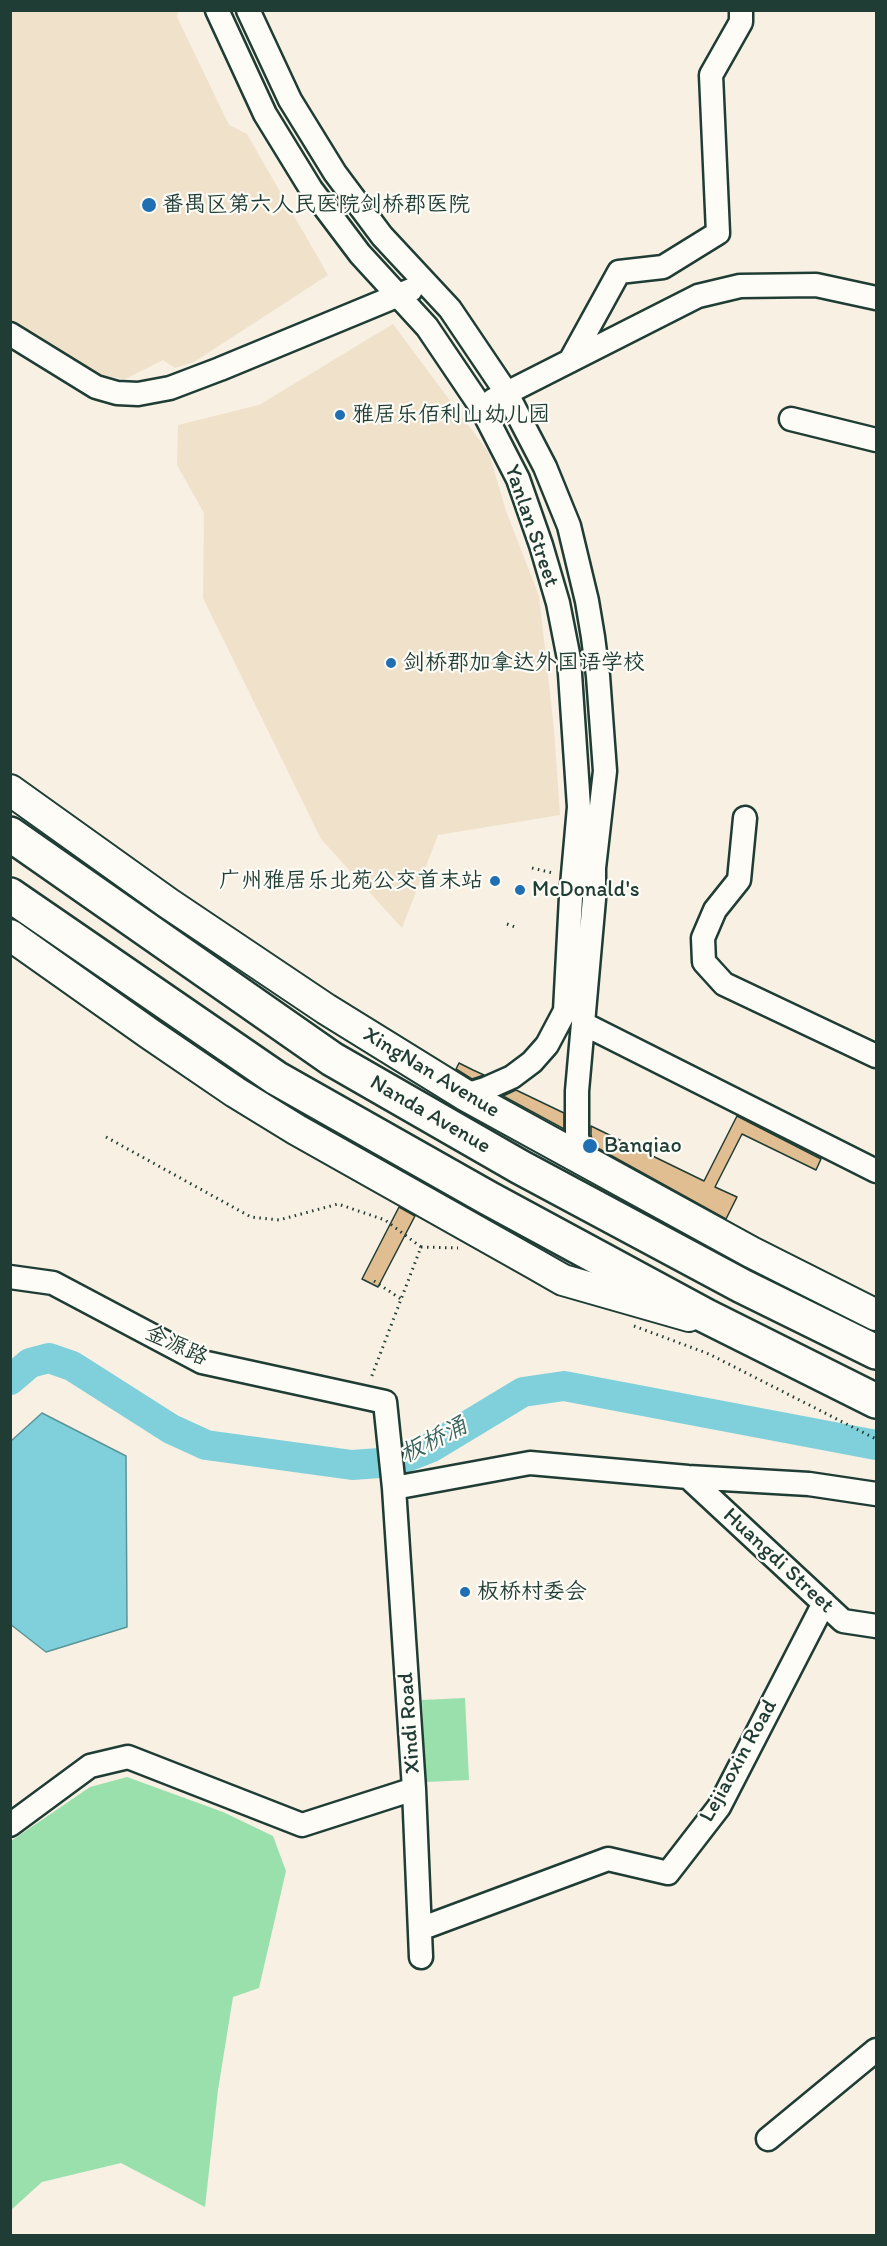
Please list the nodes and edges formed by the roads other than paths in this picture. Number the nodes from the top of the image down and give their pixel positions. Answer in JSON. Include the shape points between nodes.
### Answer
{"nodes":[{"id":1,"x":217,"y":10,"type":"edge"},
{"id":2,"x":248,"y":10,"type":"edge"},
{"id":3,"x":741,"y":10,"type":"edge"},
{"id":4,"x":426,"y":284,"type":"junction"},
{"id":5,"x":398,"y":296,"type":"junction"},
{"id":6,"x":876,"y":297,"type":"edge"},
{"id":7,"x":10,"y":334,"type":"edge"},
{"id":8,"x":570,"y":361,"type":"junction"},
{"id":9,"x":506,"y":392,"type":"junction"},
{"id":10,"x":482,"y":407,"type":"junction"},
{"id":11,"x":791,"y":419,"type":"dead end"},
{"id":12,"x":876,"y":440,"type":"edge"},
{"id":13,"x":600,"y":713,"type":"junction"},
{"id":14,"x":573,"y":716,"type":"junction"},
{"id":15,"x":10,"y":790,"type":"edge"},
{"id":16,"x":745,"y":818,"type":"dead end"},
{"id":17,"x":10,"y":834,"type":"edge"},
{"id":18,"x":10,"y":895,"type":"edge"},
{"id":19,"x":571,"y":897,"type":"junction"},
{"id":20,"x":594,"y":898,"type":"junction"},
{"id":21,"x":10,"y":935,"type":"edge"},
{"id":22,"x":584,"y":1024,"type":"junction"},
{"id":23,"x":876,"y":1056,"type":"edge"},
{"id":24,"x":465,"y":1095,"type":"junction"},
{"id":25,"x":587,"y":1162,"type":"junction"},
{"id":26,"x":876,"y":1171,"type":"edge"},
{"id":27,"x":10,"y":1277,"type":"edge"},
{"id":28,"x":876,"y":1315,"type":"edge"},
{"id":29,"x":725,"y":1326,"type":"junction"},
{"id":30,"x":876,"y":1352,"type":"edge"},
{"id":31,"x":375,"y":1399,"type":"joint"},
{"id":32,"x":876,"y":1401,"type":"edge"},
{"id":33,"x":688,"y":1477,"type":"junction"},
{"id":34,"x":394,"y":1488,"type":"junction"},
{"id":35,"x":876,"y":1494,"type":"edge"},
{"id":36,"x":824,"y":1603,"type":"junction"},
{"id":37,"x":876,"y":1626,"type":"edge"},
{"id":38,"x":414,"y":1789,"type":"junction"},
{"id":39,"x":10,"y":1825,"type":"edge"},
{"id":40,"x":420,"y":1929,"type":"junction"},
{"id":41,"x":422,"y":1957,"type":"dead end"},
{"id":42,"x":876,"y":2050,"type":"edge"},
{"id":43,"x":768,"y":2139,"type":"dead end"}],
"edges":[{"from":1,"to":5,"type":"street","name":"Yanlan Street","via":[[265,114],[312,189],[360,254]]},
{"from":2,"to":4,"type":"street","name":"Yanlan Street","via":[[290,100],[335,173],[382,236]]},
{"from":3,"to":8,"type":"street","via":[[741,22],[711,75],[718,233],[663,267],[619,272]]},
{"from":4,"to":5,"type":"street"},
{"from":4,"to":9,"type":"street","name":"Yanlan Street","via":[[450,309]]},
{"from":5,"to":7,"type":"street","via":[[170,388],[138,394],[96,387]]},
{"from":5,"to":10,"type":"street","name":"Yanlan Street","via":[[427,327]]},
{"from":6,"to":8,"type":"street","via":[[816,285],[740,286],[698,296]]},
{"from":8,"to":9,"type":"street"},
{"from":9,"to":10,"type":"street"},
{"from":9,"to":13,"type":"street","name":"Yanlan Street","via":[[545,467],[569,526],[587,601]]},
{"from":10,"to":14,"type":"street","name":"Yanlan Street","via":[[518,478],[541,545],[558,603]]},
{"from":11,"to":12,"type":"street"},
{"from":13,"to":14,"type":"street"},
{"from":13,"to":20,"type":"street","name":"Yanlan Street","via":[[605,771]]},
{"from":14,"to":19,"type":"street","name":"Yanlan Street","via":[[579,807]]},
{"from":15,"to":24,"type":"main road","name":"XingNan Avenue","via":[[326,1010]]},
{"from":16,"to":23,"type":"street","via":[[739,880],[715,910],[703,938],[704,962],[724,984]]},
{"from":17,"to":30,"type":"highway","name":"Nanda Avenue","via":[[332,1059],[520,1167],[742,1286]]},
{"from":18,"to":29,"type":"highway","name":"Nanda Avenue","via":[[276,1078]]},
{"from":19,"to":20,"type":"street"},
{"from":19,"to":24,"type":"street","name":"Yanlan Street","via":[[565,1011],[547,1046],[512,1077]]},
{"from":20,"to":22,"type":"street","name":"Yanlan Street"},
{"from":21,"to":29,"type":"main road","via":[[235,1092],[563,1280]]},
{"from":22,"to":25,"type":"street","name":"Yanlan Street","via":[[576,1112],[577,1137]]},
{"from":22,"to":26,"type":"street"},
{"from":24,"to":25,"type":"main road","name":"XingNan Avenue"},
{"from":25,"to":28,"type":"main road","name":"XingNan Avenue"},
{"from":27,"to":31,"type":"street","name":"金源路","via":[[53,1283],[202,1362]]},
{"from":29,"to":32,"type":"highway","name":"Nanda Avenue"},
{"from":31,"to":34,"type":"street","name":"Xindi Road"},
{"from":33,"to":34,"type":"street","via":[[530,1463]]},
{"from":33,"to":35,"type":"street","via":[[810,1484]]},
{"from":33,"to":36,"type":"street","name":"Huangdi Street"},
{"from":34,"to":38,"type":"street","name":"Xindi Road"},
{"from":36,"to":37,"type":"street","name":"Huangdi Street","via":[[843,1622]]},
{"from":36,"to":40,"type":"street","name":"Lejiaoxin Road","via":[[719,1807],[668,1873],[608,1859]]},
{"from":38,"to":39,"type":"street","via":[[302,1825],[128,1757],[90,1766]]},
{"from":38,"to":40,"type":"street","name":"Xindi Road"},
{"from":40,"to":41,"type":"street","name":"Xindi Road"},
{"from":42,"to":43,"type":"street"}]}
